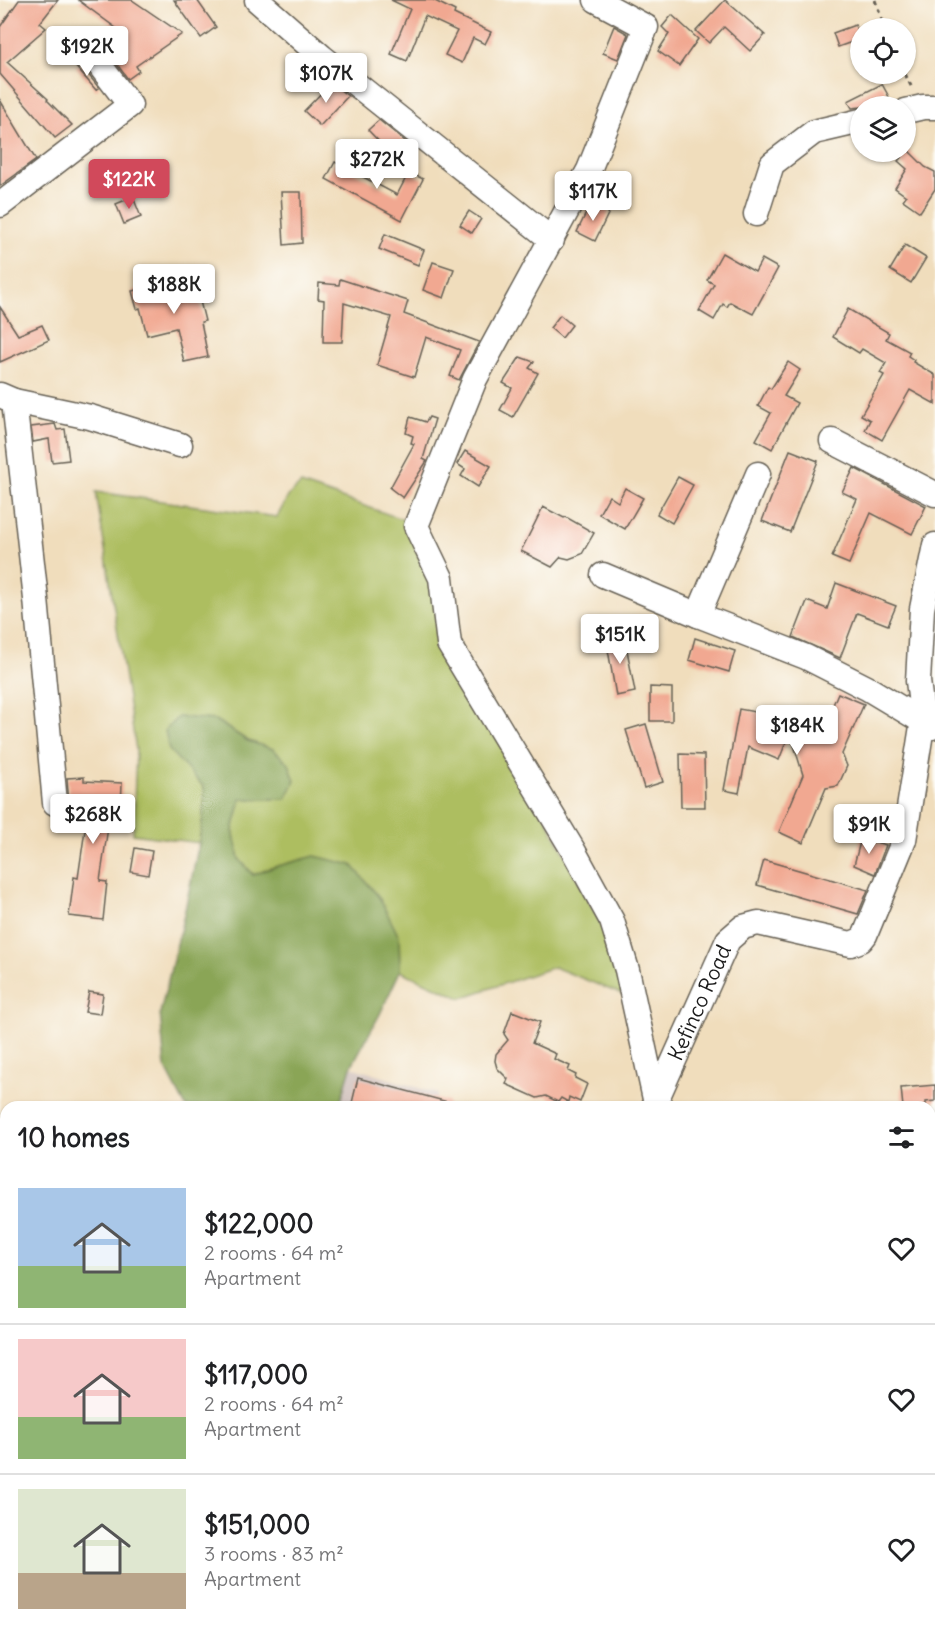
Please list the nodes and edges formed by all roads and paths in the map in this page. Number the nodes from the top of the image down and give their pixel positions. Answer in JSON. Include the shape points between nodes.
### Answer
{"nodes":[{"id":1,"x":257,"y":0,"type":"edge"},
{"id":2,"x":596,"y":0,"type":"edge"},
{"id":3,"x":874,"y":0,"type":"edge"},
{"id":4,"x":881,"y":18,"type":"edge"},
{"id":5,"x":85,"y":46,"type":"dead end"},
{"id":6,"x":935,"y":107,"type":"edge"},
{"id":7,"x":916,"y":108,"type":"edge"},
{"id":8,"x":850,"y":124,"type":"edge"},
{"id":9,"x":0,"y":205,"type":"edge"},
{"id":10,"x":756,"y":214,"type":"dead end"},
{"id":11,"x":552,"y":240,"type":"junction"},
{"id":12,"x":7,"y":398,"type":"edge"},
{"id":13,"x":832,"y":441,"type":"dead end"},
{"id":14,"x":180,"y":445,"type":"dead end"},
{"id":15,"x":758,"y":474,"type":"dead end"},
{"id":16,"x":935,"y":494,"type":"edge"},
{"id":17,"x":935,"y":545,"type":"edge"},
{"id":18,"x":603,"y":575,"type":"dead end"},
{"id":19,"x":928,"y":609,"type":"edge"},
{"id":20,"x":698,"y":615,"type":"junction"},
{"id":21,"x":929,"y":725,"type":"edge"},
{"id":22,"x":55,"y":803,"type":"dead end"},
{"id":23,"x":654,"y":1101,"type":"edge"},
{"id":24,"x":655,"y":1101,"type":"edge"}],
"edges":[{"from":1,"to":11,"type":"street","via":[[322,57]]},
{"from":2,"to":11,"type":"street","via":[[646,27],[589,170]]},
{"from":3,"to":4,"type":"path"},
{"from":5,"to":9,"type":"street","via":[[130,105]]},
{"from":6,"to":7,"type":"street"},
{"from":8,"to":10,"type":"street","via":[[814,132],[772,164]]},
{"from":11,"to":23,"type":"street","via":[[475,379],[416,525],[441,578],[449,644],[612,921],[627,970]]},
{"from":12,"to":14,"type":"street","via":[[90,417]]},
{"from":12,"to":22,"type":"street","via":[[34,576]]},
{"from":13,"to":16,"type":"street"},
{"from":15,"to":20,"type":"street"},
{"from":17,"to":19,"type":"street","name":"Kefinco Road"},
{"from":18,"to":20,"type":"street"},
{"from":19,"to":21,"type":"street","name":"Kefinco Road","via":[[918,681]]},
{"from":20,"to":21,"type":"street","via":[[806,657]]},
{"from":21,"to":24,"type":"street","name":"Kefinco Road","via":[[904,840],[866,935],[851,944],[758,923],[743,927],[728,940]]}]}
